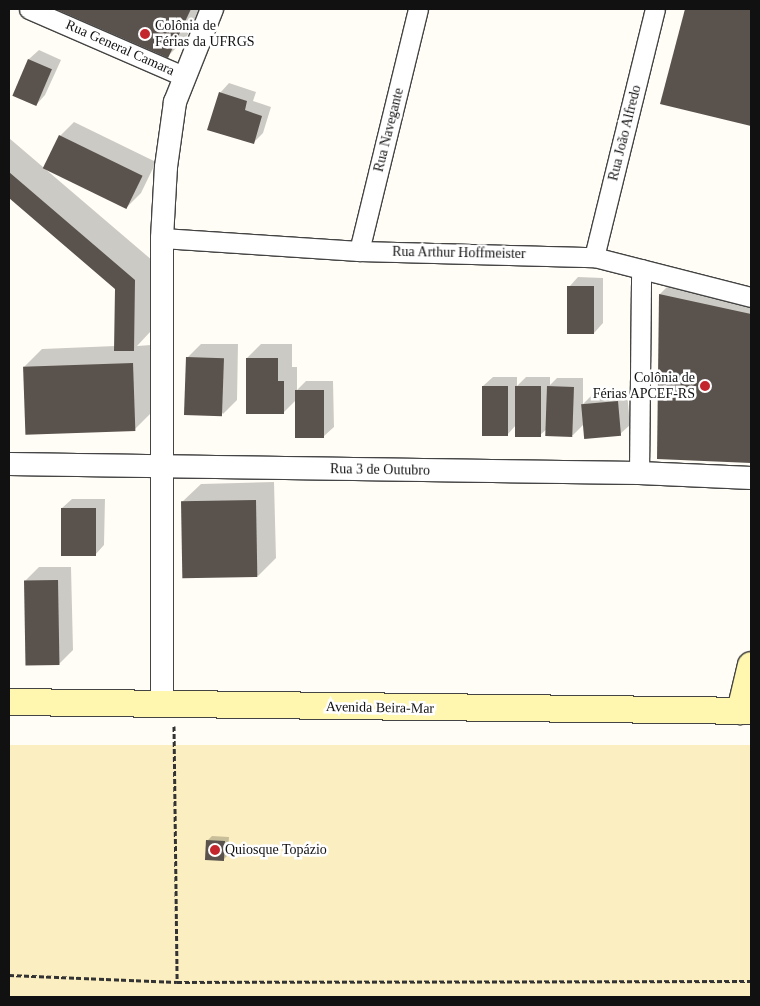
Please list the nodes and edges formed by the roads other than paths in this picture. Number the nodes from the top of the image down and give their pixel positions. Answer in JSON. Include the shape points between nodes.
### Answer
{"nodes":[{"id":1,"x":29,"y":9,"type":"edge"},
{"id":2,"x":212,"y":9,"type":"edge"},
{"id":3,"x":418,"y":9,"type":"edge"},
{"id":4,"x":655,"y":9,"type":"edge"},
{"id":5,"x":183,"y":76,"type":"junction"},
{"id":6,"x":162,"y":238,"type":"junction"},
{"id":7,"x":360,"y":251,"type":"junction"},
{"id":8,"x":594,"y":257,"type":"junction"},
{"id":9,"x":641,"y":269,"type":"junction"},
{"id":10,"x":751,"y":297,"type":"edge"},
{"id":11,"x":9,"y":464,"type":"edge"},
{"id":12,"x":162,"y":467,"type":"junction"},
{"id":13,"x":639,"y":473,"type":"junction"},
{"id":14,"x":751,"y":478,"type":"edge"},
{"id":15,"x":751,"y":664,"type":"edge"},
{"id":16,"x":9,"y":702,"type":"edge"},
{"id":17,"x":168,"y":706,"type":"junction"},
{"id":18,"x":746,"y":711,"type":"edge"}],
"edges":[{"from":1,"to":5,"type":"street","name":"Rua General Camara"},
{"from":2,"to":5,"type":"street"},
{"from":3,"to":7,"type":"street","name":"Rua Navegante"},
{"from":4,"to":8,"type":"street","name":"Rua João Alfredo"},
{"from":5,"to":6,"type":"street","via":[[175,102],[166,167]]},
{"from":6,"to":7,"type":"street","name":"Rua Arthur Hoffmeister"},
{"from":6,"to":12,"type":"street"},
{"from":7,"to":8,"type":"street","name":"Rua Arthur Hoffmeister"},
{"from":8,"to":9,"type":"street","name":"Rua Arthur Hoffmeister"},
{"from":9,"to":10,"type":"street","name":"Rua Arthur Hoffmeister"},
{"from":9,"to":13,"type":"street"},
{"from":11,"to":12,"type":"street","name":"Rua 3 de Outubro"},
{"from":12,"to":13,"type":"street","name":"Rua 3 de Outubro"},
{"from":12,"to":17,"type":"street"},
{"from":13,"to":14,"type":"street","name":"Rua 3 de Outubro"},
{"from":15,"to":18,"type":"main road"},
{"from":16,"to":17,"type":"main road","name":"Avenida Beira-Mar"},
{"from":17,"to":18,"type":"main road","name":"Avenida Beira-Mar"}]}
